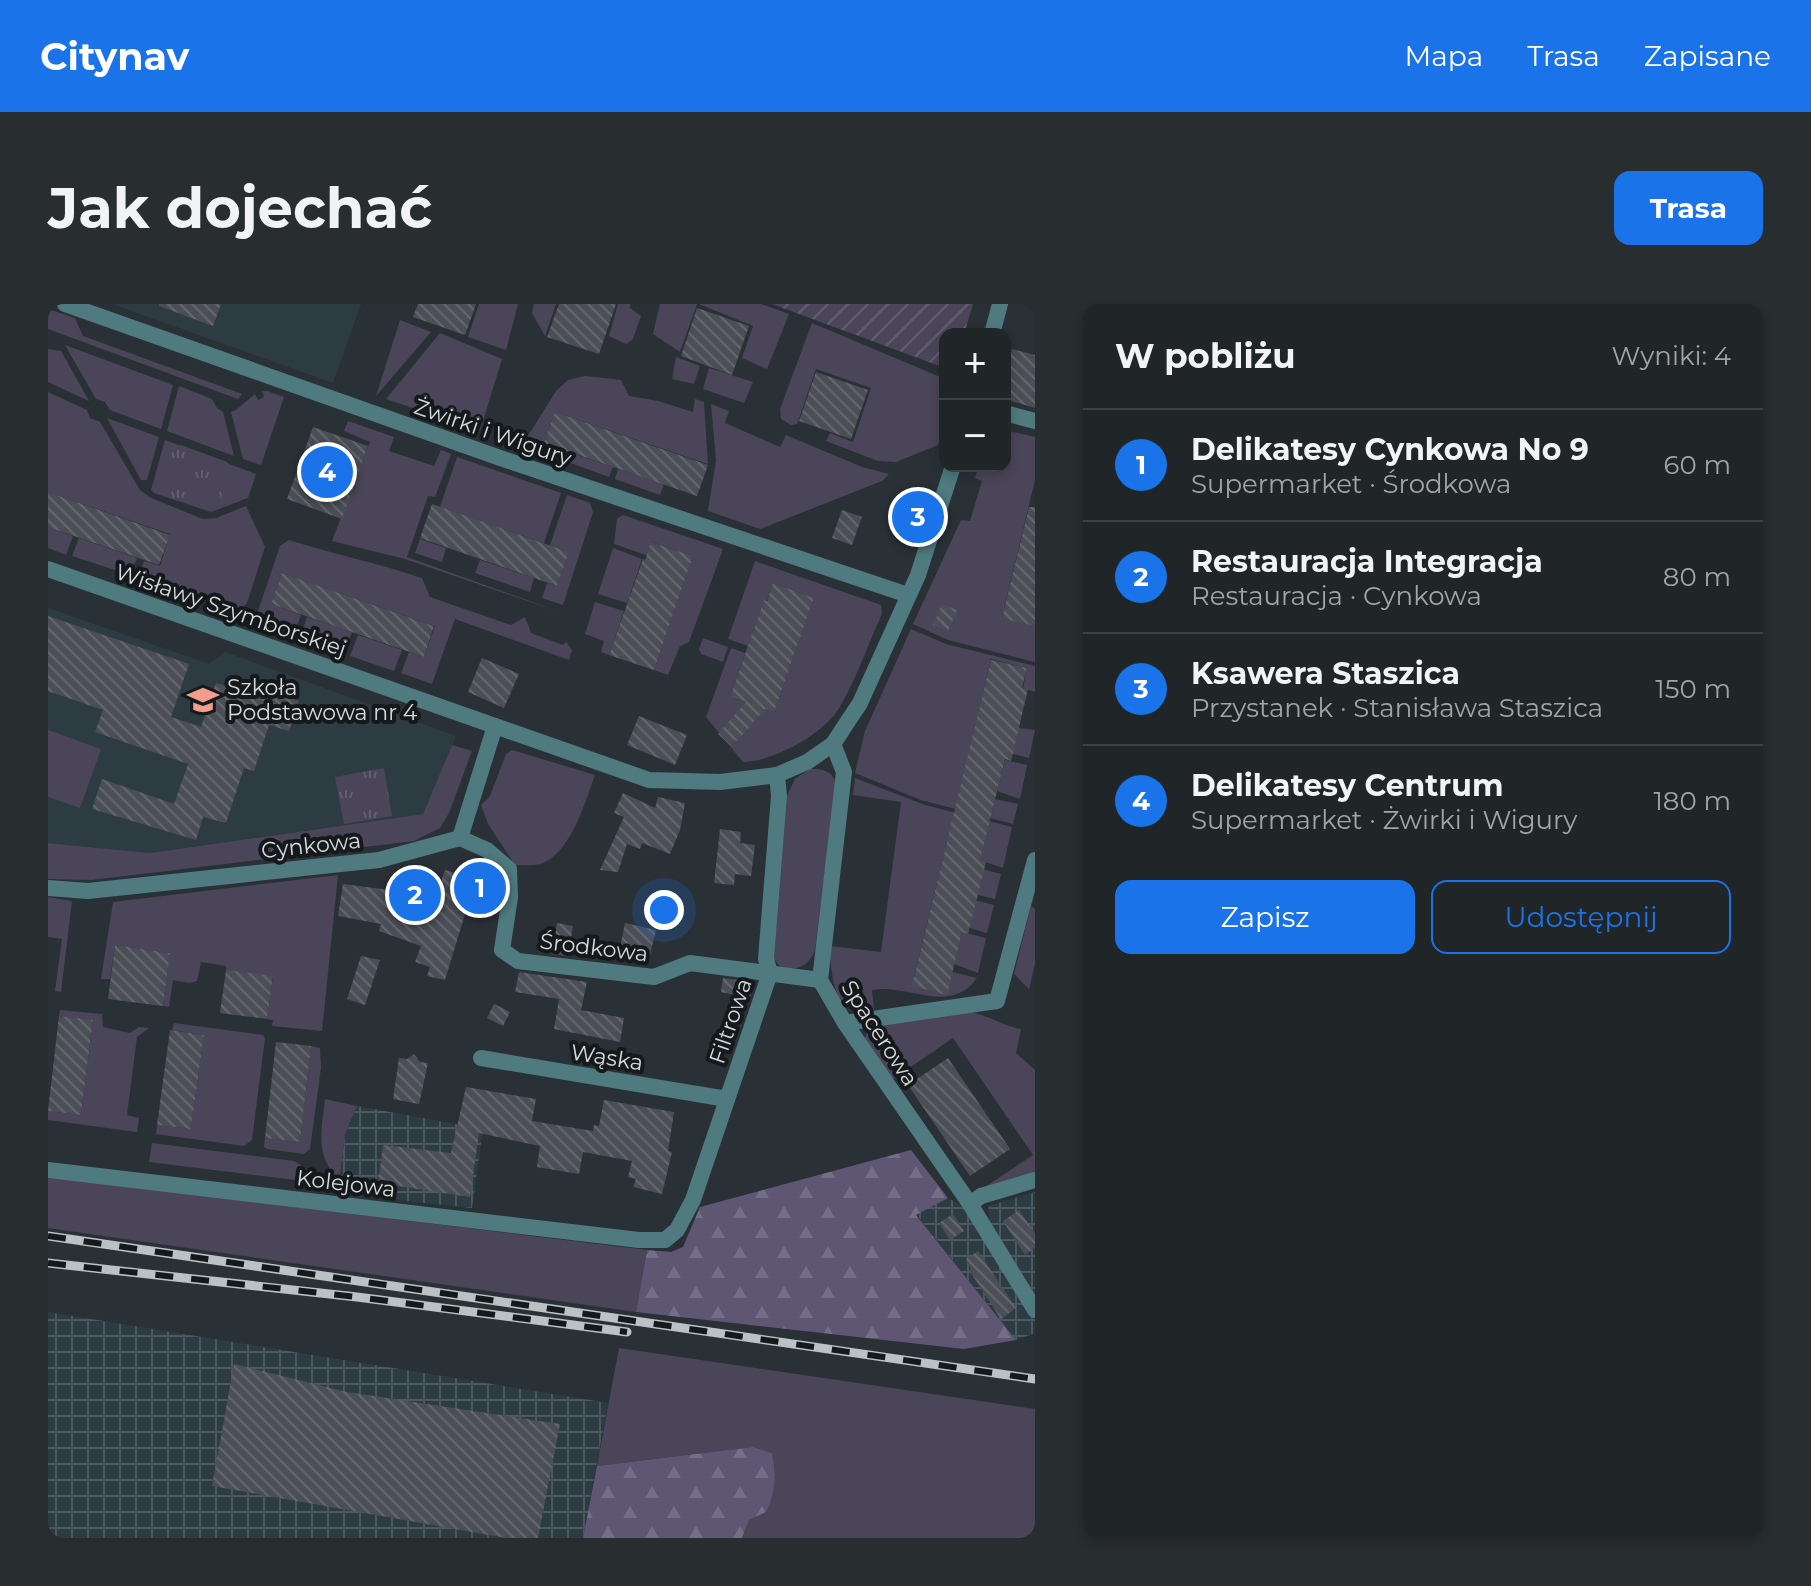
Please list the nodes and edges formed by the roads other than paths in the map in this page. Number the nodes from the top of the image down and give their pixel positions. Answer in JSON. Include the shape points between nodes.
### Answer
{"nodes":[{"id":1,"x":65,"y":304,"type":"edge"},
{"id":2,"x":1000,"y":304,"type":"edge"},
{"id":3,"x":994,"y":328,"type":"edge"},
{"id":4,"x":1011,"y":415,"type":"edge"},
{"id":5,"x":1035,"y":421,"type":"edge"},
{"id":6,"x":951,"y":472,"type":"edge"},
{"id":7,"x":48,"y":569,"type":"edge"},
{"id":8,"x":908,"y":595,"type":"junction"},
{"id":9,"x":495,"y":726,"type":"junction"},
{"id":10,"x":833,"y":744,"type":"junction"},
{"id":11,"x":777,"y":775,"type":"junction"},
{"id":12,"x":460,"y":838,"type":"junction"},
{"id":13,"x":1035,"y":860,"type":"edge"},
{"id":14,"x":48,"y":888,"type":"edge"},
{"id":15,"x":770,"y":973,"type":"junction"},
{"id":16,"x":820,"y":980,"type":"junction"},
{"id":17,"x":845,"y":1023,"type":"junction"},
{"id":18,"x":481,"y":1058,"type":"dead end"},
{"id":19,"x":727,"y":1099,"type":"junction"},
{"id":20,"x":48,"y":1170,"type":"edge"},
{"id":21,"x":1035,"y":1180,"type":"edge"},
{"id":22,"x":970,"y":1204,"type":"junction"},
{"id":23,"x":639,"y":1240,"type":"joint"},
{"id":24,"x":1035,"y":1310,"type":"edge"}],
"edges":[{"from":1,"to":8,"type":"street","name":"Żwirki i Wigury"},
{"from":2,"to":3,"type":"street"},
{"from":4,"to":5,"type":"street"},
{"from":6,"to":8,"type":"street","name":"Wisławy Szymborskiej"},
{"from":7,"to":9,"type":"street","name":"Wisławy Szymborskiej"},
{"from":8,"to":10,"type":"street","name":"Wisławy Szymborskiej","via":[[860,703]]},
{"from":9,"to":11,"type":"street","name":"Wisławy Szymborskiej","via":[[649,780],[720,782]]},
{"from":9,"to":12,"type":"street"},
{"from":10,"to":11,"type":"street","name":"Wisławy Szymborskiej"},
{"from":10,"to":16,"type":"street","name":"Spacerowa","via":[[844,772]]},
{"from":11,"to":15,"type":"street","name":"Filtrowa","via":[[766,959]]},
{"from":12,"to":14,"type":"street","name":"Cynkowa","via":[[379,860],[88,891]]},
{"from":12,"to":15,"type":"street","name":"Środkowa","via":[[487,850],[509,869],[502,950],[518,961],[654,977],[690,963]]},
{"from":13,"to":17,"type":"street","via":[[997,1001]]},
{"from":15,"to":16,"type":"street","name":"Środkowa"},
{"from":15,"to":19,"type":"street","name":"Filtrowa"},
{"from":16,"to":17,"type":"street","name":"Spacerowa"},
{"from":17,"to":22,"type":"street","name":"Spacerowa"},
{"from":18,"to":19,"type":"street","name":"Wąska"},
{"from":19,"to":23,"type":"street","name":"Filtrowa","via":[[693,1200],[677,1230],[665,1240]]},
{"from":20,"to":23,"type":"street","name":"Kolejowa"},
{"from":21,"to":22,"type":"street"},
{"from":22,"to":24,"type":"street","name":"Spacerowa"}]}
